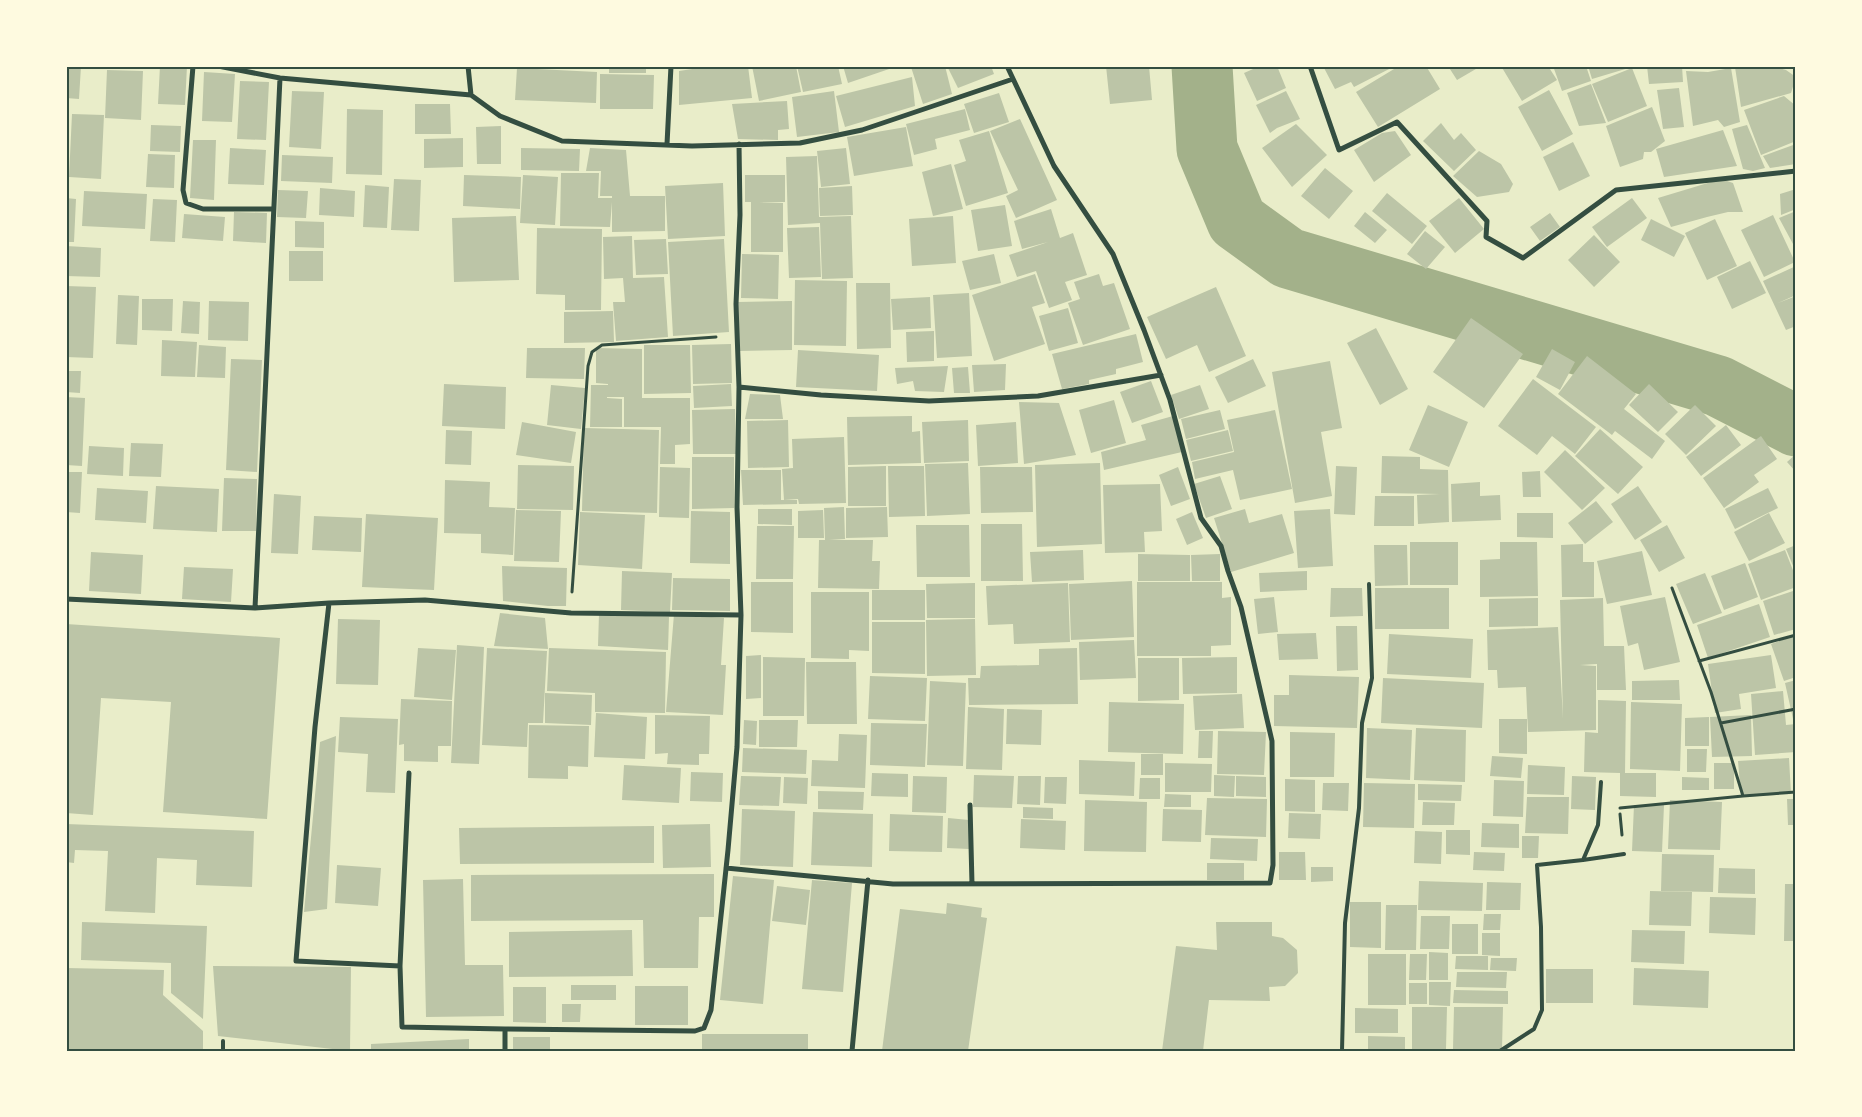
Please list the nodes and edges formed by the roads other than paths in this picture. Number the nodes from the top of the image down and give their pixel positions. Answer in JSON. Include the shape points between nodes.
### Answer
{"nodes":[{"id":1,"x":193,"y":66,"type":"edge"},
{"id":2,"x":218,"y":66,"type":"edge"},
{"id":3,"x":468,"y":66,"type":"edge"},
{"id":4,"x":671,"y":66,"type":"edge"},
{"id":5,"x":1007,"y":66,"type":"edge"},
{"id":6,"x":1310,"y":66,"type":"edge"},
{"id":7,"x":280,"y":78,"type":"junction"},
{"id":8,"x":1013,"y":79,"type":"junction"},
{"id":9,"x":471,"y":95,"type":"junction"},
{"id":10,"x":667,"y":144,"type":"junction"},
{"id":11,"x":738,"y":144,"type":"junction"},
{"id":12,"x":1796,"y":171,"type":"edge"},
{"id":13,"x":273,"y":210,"type":"junction"},
{"id":14,"x":1161,"y":375,"type":"junction"},
{"id":15,"x":739,"y":387,"type":"junction"},
{"id":16,"x":1369,"y":584,"type":"dead end"},
{"id":17,"x":66,"y":599,"type":"edge"},
{"id":18,"x":329,"y":603,"type":"junction"},
{"id":19,"x":255,"y":608,"type":"junction"},
{"id":20,"x":741,"y":615,"type":"junction"},
{"id":21,"x":409,"y":773,"type":"dead end"},
{"id":22,"x":1601,"y":782,"type":"dead end"},
{"id":23,"x":970,"y":805,"type":"dead end"},
{"id":24,"x":1624,"y":854,"type":"road end"},
{"id":25,"x":1583,"y":860,"type":"junction"},
{"id":26,"x":726,"y":868,"type":"junction"},
{"id":27,"x":868,"y":880,"type":"junction"},
{"id":28,"x":972,"y":884,"type":"junction"},
{"id":29,"x":400,"y":966,"type":"junction"},
{"id":30,"x":505,"y":1029,"type":"junction"},
{"id":31,"x":223,"y":1041,"type":"dead end"},
{"id":32,"x":223,"y":1051,"type":"edge"},
{"id":33,"x":505,"y":1051,"type":"edge"},
{"id":34,"x":852,"y":1051,"type":"edge"},
{"id":35,"x":1342,"y":1051,"type":"edge"},
{"id":36,"x":1500,"y":1051,"type":"edge"}],
"edges":[{"from":1,"to":13,"type":"street","via":[[183,190],[186,203],[203,209]]},
{"from":2,"to":7,"type":"street"},
{"from":3,"to":9,"type":"street"},
{"from":4,"to":10,"type":"street"},
{"from":5,"to":8,"type":"street"},
{"from":6,"to":12,"type":"street","via":[[1339,150],[1397,122],[1487,221],[1486,237],[1523,258],[1616,190]]},
{"from":7,"to":9,"type":"street"},
{"from":7,"to":13,"type":"street"},
{"from":8,"to":11,"type":"street","via":[[862,130],[800,143]]},
{"from":8,"to":14,"type":"street","via":[[1054,166],[1112,254]]},
{"from":9,"to":10,"type":"street","via":[[500,116],[562,141]]},
{"from":10,"to":11,"type":"street"},
{"from":11,"to":15,"type":"street","via":[[740,215],[736,336]]},
{"from":13,"to":19,"type":"street"},
{"from":14,"to":15,"type":"street","via":[[1038,396],[929,401]]},
{"from":14,"to":28,"type":"street","via":[[1201,518],[1221,546],[1241,607],[1268,714],[1272,741],[1273,865],[1270,883]]},
{"from":15,"to":20,"type":"street","via":[[737,507]]},
{"from":16,"to":35,"type":"lane","via":[[1372,678],[1362,723],[1359,808],[1345,923]]},
{"from":17,"to":19,"type":"street"},
{"from":18,"to":19,"type":"street"},
{"from":18,"to":20,"type":"street","via":[[425,600],[570,613]]},
{"from":18,"to":29,"type":"street","via":[[315,727],[296,961]]},
{"from":20,"to":26,"type":"street","via":[[737,747]]},
{"from":21,"to":29,"type":"street"},
{"from":22,"to":25,"type":"lane","via":[[1598,825]]},
{"from":23,"to":28,"type":"street"},
{"from":24,"to":25,"type":"lane"},
{"from":25,"to":36,"type":"lane","via":[[1537,865],[1542,1010],[1534,1029]]},
{"from":26,"to":27,"type":"street"},
{"from":26,"to":30,"type":"street","via":[[711,1010],[704,1028],[695,1031]]},
{"from":27,"to":28,"type":"street","via":[[893,884]]},
{"from":27,"to":34,"type":"street"},
{"from":29,"to":30,"type":"street","via":[[402,1027]]},
{"from":30,"to":33,"type":"street"},
{"from":31,"to":32,"type":"lane"}]}
